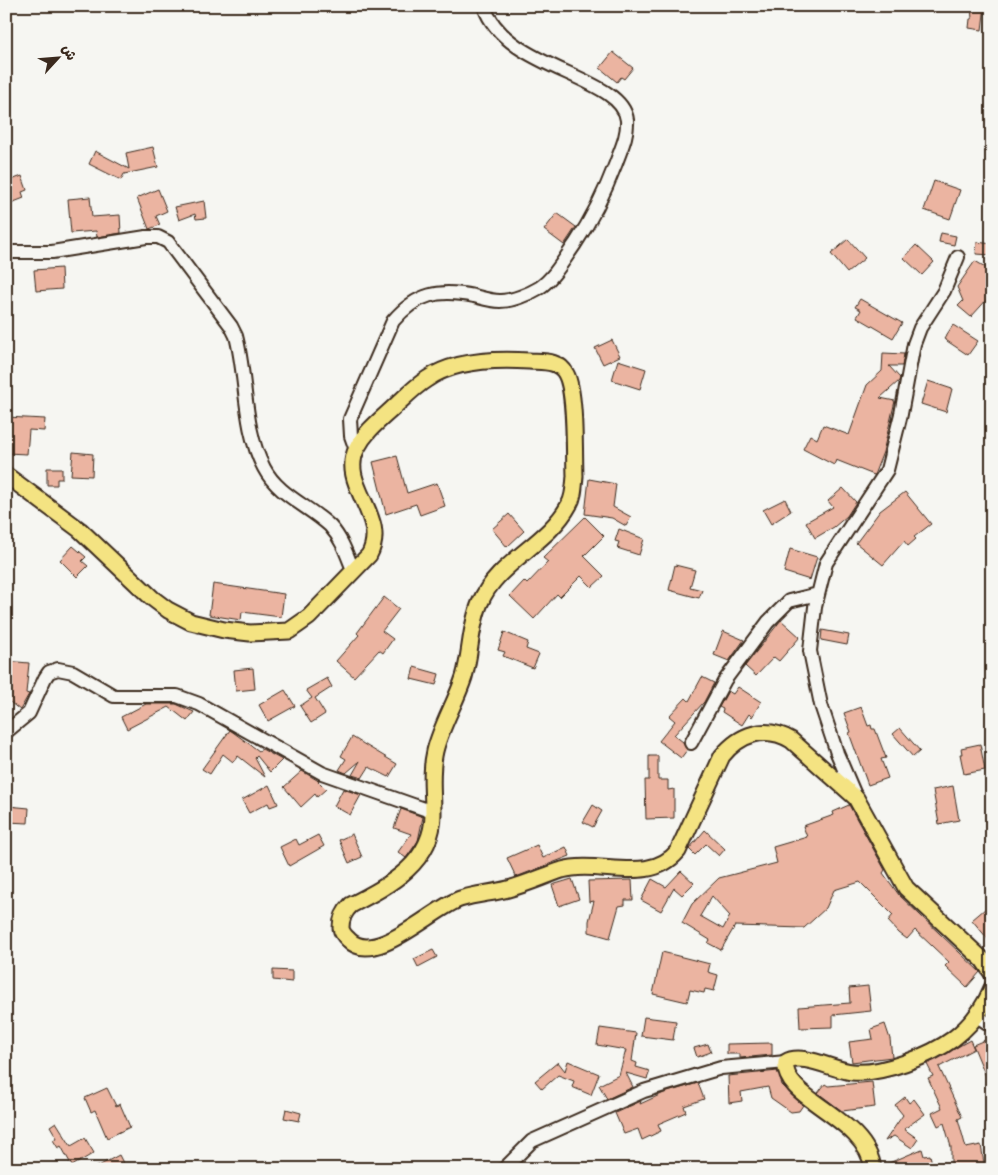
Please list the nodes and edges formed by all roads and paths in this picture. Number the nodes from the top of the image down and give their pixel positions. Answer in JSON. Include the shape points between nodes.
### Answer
{"nodes":[{"id":1,"x":484,"y":6,"type":"edge"},
{"id":2,"x":6,"y":252,"type":"edge"},
{"id":3,"x":958,"y":257,"type":"dead end"},
{"id":4,"x":356,"y":450,"type":"junction"},
{"id":5,"x":6,"y":475,"type":"edge"},
{"id":6,"x":353,"y":570,"type":"junction"},
{"id":7,"x":818,"y":594,"type":"junction"},
{"id":8,"x":6,"y":732,"type":"edge"},
{"id":9,"x":691,"y":743,"type":"dead end"},
{"id":10,"x":856,"y":798,"type":"junction"},
{"id":11,"x":433,"y":812,"type":"junction"},
{"id":12,"x":992,"y":973,"type":"edge"},
{"id":13,"x":992,"y":988,"type":"edge"},
{"id":14,"x":977,"y":1016,"type":"junction"},
{"id":15,"x":992,"y":1026,"type":"edge"},
{"id":16,"x":786,"y":1062,"type":"junction"},
{"id":17,"x":504,"y":1169,"type":"edge"},
{"id":18,"x":873,"y":1169,"type":"edge"}],
"edges":[{"from":1,"to":4,"type":"street","via":[[500,34],[521,51],[602,89],[621,105],[627,118],[627,134],[606,189],[579,237],[559,267],[540,287],[501,301],[436,292],[403,308],[393,321],[350,419]]},
{"from":2,"to":6,"type":"street","via":[[52,252],[146,237],[158,237],[168,242],[236,336],[253,431],[264,469],[279,487],[329,525],[339,538]]},
{"from":3,"to":7,"type":"street","via":[[944,292],[920,328],[914,344],[887,470],[826,563]]},
{"from":4,"to":6,"type":"main road","via":[[354,476],[376,536],[369,556]]},
{"from":4,"to":11,"type":"main road","via":[[368,432],[418,385],[442,371],[464,364],[523,361],[551,362],[567,374],[571,389],[575,476],[570,505],[494,582],[479,604],[464,679],[435,750],[431,782]]},
{"from":5,"to":6,"type":"main road","via":[[80,530],[152,598],[191,622],[250,633],[289,631],[309,617]]},
{"from":7,"to":9,"type":"street","via":[[788,601],[768,622],[725,680]]},
{"from":7,"to":10,"type":"street","via":[[810,651],[821,705]]},
{"from":8,"to":11,"type":"street","via":[[29,713],[45,678],[49,672],[58,669],[73,672],[114,696],[177,696],[199,704],[322,773]]},
{"from":10,"to":11,"type":"main road","via":[[785,736],[761,732],[747,735],[731,745],[722,756],[678,851],[662,865],[632,871],[578,866],[562,870],[525,884],[454,902],[383,944],[365,948],[352,943],[342,932],[341,920],[345,910],[392,883],[422,853],[429,842]]},
{"from":10,"to":12,"type":"main road","via":[[906,888]]},
{"from":13,"to":14,"type":"main road"},
{"from":14,"to":15,"type":"street"},
{"from":14,"to":16,"type":"main road","via":[[953,1039],[932,1051],[881,1070],[853,1072],[798,1058]]},
{"from":16,"to":17,"type":"street","via":[[721,1068],[644,1091],[532,1141]]},
{"from":16,"to":18,"type":"main road","via":[[789,1079],[863,1140]]}]}
